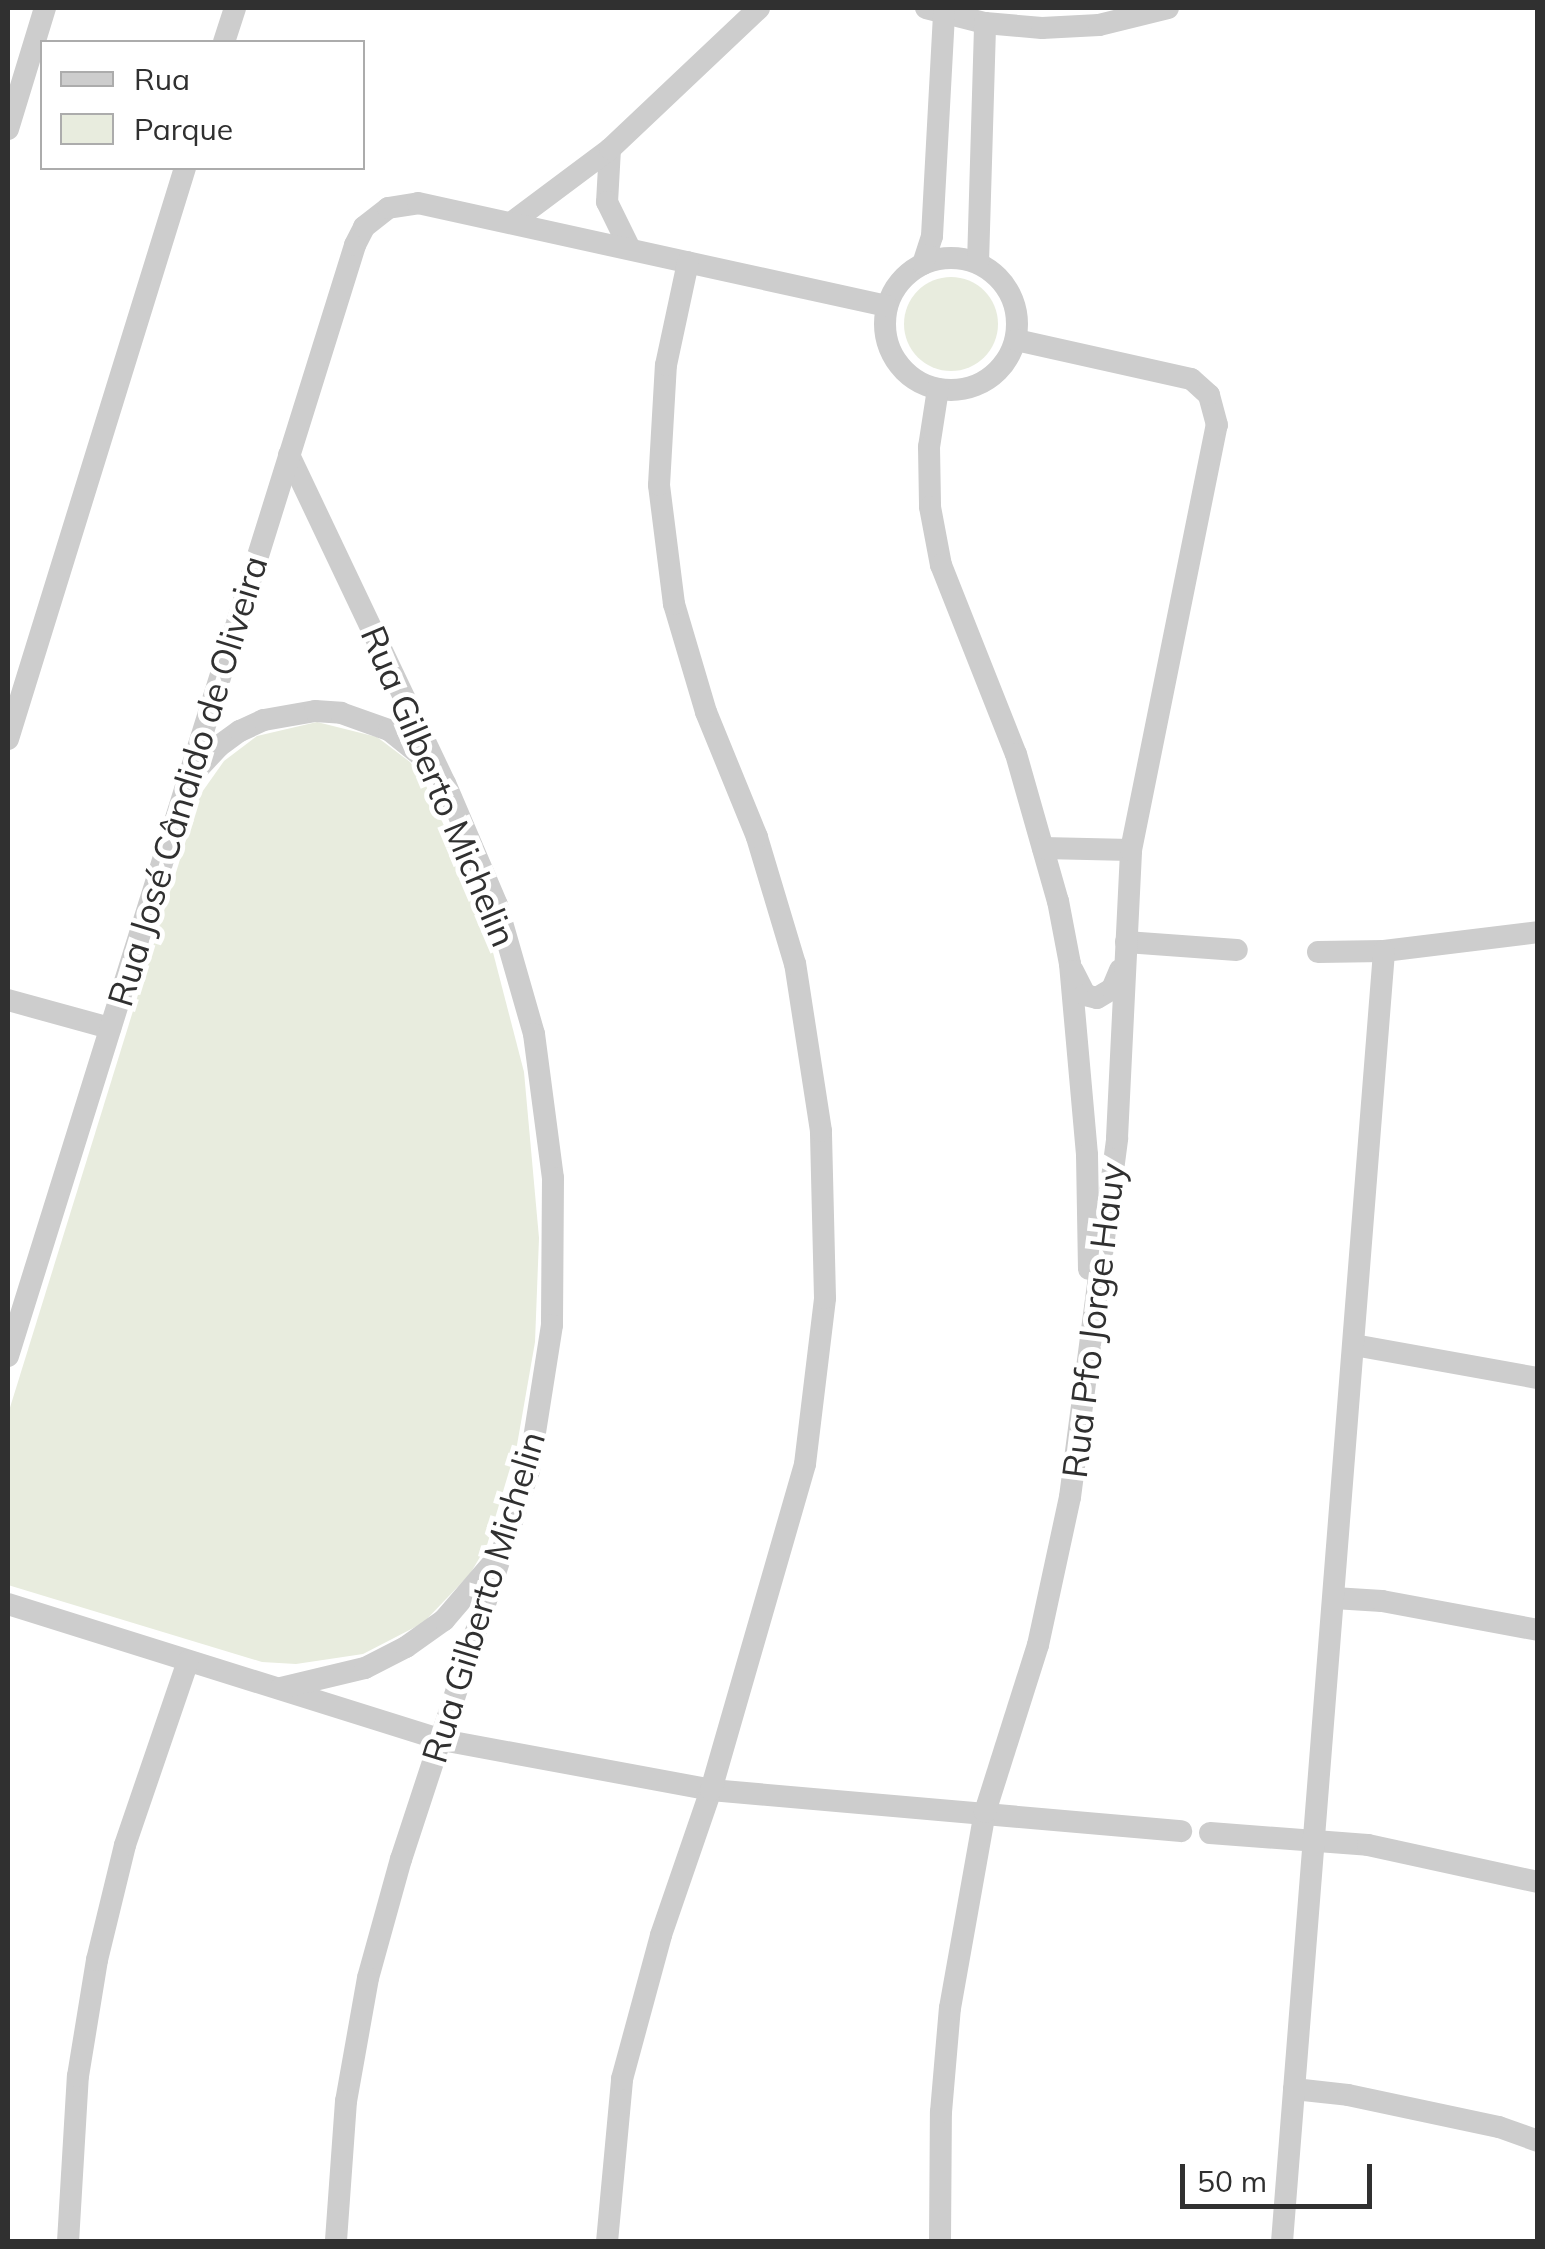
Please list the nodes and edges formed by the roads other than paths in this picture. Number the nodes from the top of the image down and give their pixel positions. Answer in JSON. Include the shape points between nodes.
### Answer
{"nodes":[{"id":1,"x":45,"y":8,"type":"edge"},
{"id":2,"x":235,"y":8,"type":"edge"},
{"id":3,"x":759,"y":8,"type":"edge"},
{"id":4,"x":1168,"y":8,"type":"edge"},
{"id":5,"x":935,"y":11,"type":"edge"},
{"id":6,"x":985,"y":23,"type":"junction"},
{"id":7,"x":225,"y":40,"type":"edge"},
{"id":8,"x":8,"y":128,"type":"edge"},
{"id":9,"x":937,"y":128,"type":"junction"},
{"id":10,"x":980,"y":128,"type":"junction"},
{"id":11,"x":610,"y":149,"type":"junction"},
{"id":12,"x":184,"y":170,"type":"edge"},
{"id":13,"x":934,"y":202,"type":"junction"},
{"id":14,"x":978,"y":204,"type":"junction"},
{"id":15,"x":511,"y":223,"type":"junction"},
{"id":16,"x":630,"y":250,"type":"junction"},
{"id":17,"x":688,"y":262,"type":"junction"},
{"id":18,"x":978,"y":263,"type":"junction"},
{"id":19,"x":923,"y":264,"type":"junction"},
{"id":20,"x":888,"y":306,"type":"junction"},
{"id":21,"x":1016,"y":340,"type":"junction"},
{"id":22,"x":938,"y":389,"type":"junction"},
{"id":23,"x":289,"y":455,"type":"junction"},
{"id":24,"x":8,"y":739,"type":"edge"},
{"id":25,"x":445,"y":783,"type":"junction"},
{"id":26,"x":186,"y":785,"type":"junction"},
{"id":27,"x":1043,"y":848,"type":"junction"},
{"id":28,"x":1130,"y":850,"type":"junction"},
{"id":29,"x":1538,"y":932,"type":"edge"},
{"id":30,"x":1126,"y":942,"type":"junction"},
{"id":31,"x":1237,"y":950,"type":"dead end"},
{"id":32,"x":1384,"y":951,"type":"junction"},
{"id":33,"x":1318,"y":952,"type":"dead end"},
{"id":34,"x":1070,"y":964,"type":"junction"},
{"id":35,"x":8,"y":1000,"type":"edge"},
{"id":36,"x":110,"y":1028,"type":"junction"},
{"id":37,"x":1354,"y":1345,"type":"junction"},
{"id":38,"x":1091,"y":1347,"type":"junction"},
{"id":39,"x":8,"y":1356,"type":"edge"},
{"id":40,"x":1538,"y":1378,"type":"edge"},
{"id":41,"x":503,"y":1550,"type":"junction"},
{"id":42,"x":1334,"y":1598,"type":"junction"},
{"id":43,"x":8,"y":1604,"type":"edge"},
{"id":44,"x":1538,"y":1630,"type":"edge"},
{"id":45,"x":188,"y":1661,"type":"junction"},
{"id":46,"x":276,"y":1688,"type":"junction"},
{"id":47,"x":442,"y":1740,"type":"junction"},
{"id":48,"x":711,"y":1790,"type":"junction"},
{"id":49,"x":985,"y":1812,"type":"junction"},
{"id":50,"x":1181,"y":1831,"type":"dead end"},
{"id":51,"x":1210,"y":1833,"type":"dead end"},
{"id":52,"x":1314,"y":1838,"type":"junction"},
{"id":53,"x":1538,"y":1882,"type":"edge"},
{"id":54,"x":1294,"y":2089,"type":"junction"},
{"id":55,"x":1538,"y":2142,"type":"edge"},
{"id":56,"x":68,"y":2242,"type":"edge"},
{"id":57,"x":336,"y":2242,"type":"edge"},
{"id":58,"x":606,"y":2242,"type":"edge"},
{"id":59,"x":940,"y":2242,"type":"edge"},
{"id":60,"x":1282,"y":2242,"type":"edge"}],
"edges":[{"from":1,"to":8,"type":"street"},
{"from":2,"to":7,"type":"street"},
{"from":3,"to":11,"type":"street"},
{"from":4,"to":6,"type":"street","via":[[1099,25]]},
{"from":5,"to":6,"type":"street"},
{"from":5,"to":9,"type":"street"},
{"from":6,"to":10,"type":"street"},
{"from":9,"to":10,"type":"street"},
{"from":9,"to":13,"type":"street"},
{"from":10,"to":14,"type":"street"},
{"from":11,"to":15,"type":"street"},
{"from":11,"to":16,"type":"street","via":[[607,202]]},
{"from":12,"to":24,"type":"street"},
{"from":13,"to":14,"type":"street"},
{"from":13,"to":19,"type":"street"},
{"from":14,"to":18,"type":"street"},
{"from":15,"to":16,"type":"street"},
{"from":15,"to":23,"type":"street","name":"Rua José Cândido de Oliveira","via":[[418,202],[379,212],[354,245]]},
{"from":16,"to":17,"type":"street"},
{"from":17,"to":20,"type":"street"},
{"from":17,"to":48,"type":"street","via":[[666,365],[659,485],[674,604],[795,964],[822,1132],[824,1280],[805,1464]]},
{"from":18,"to":19,"type":"street","via":[[941,258]]},
{"from":18,"to":21,"type":"street","via":[[1007,286]]},
{"from":19,"to":20,"type":"street","via":[[895,289]]},
{"from":20,"to":22,"type":"street","via":[[885,324],[894,359]]},
{"from":21,"to":22,"type":"street","via":[[995,374],[978,385]]},
{"from":21,"to":28,"type":"street","name":"Rua Pfo Jorge Hauy","via":[[1184,376],[1209,395],[1217,425]]},
{"from":22,"to":27,"type":"street","via":[[929,447],[930,506],[942,564],[1016,754]]},
{"from":23,"to":25,"type":"street","name":"Rua Gilberto Michelin"},
{"from":23,"to":26,"type":"street","name":"Rua José Cândido de Oliveira"},
{"from":25,"to":26,"type":"street","via":[[390,730],[340,712],[315,711],[240,731]]},
{"from":25,"to":41,"type":"street","name":"Rua Gilberto Michelin","via":[[498,905],[534,1034],[554,1178],[552,1325],[528,1470]]},
{"from":26,"to":36,"type":"street","name":"Rua José Cândido de Oliveira"},
{"from":27,"to":28,"type":"street"},
{"from":27,"to":34,"type":"street"},
{"from":28,"to":30,"type":"street","name":"Rua Pfo Jorge Hauy"},
{"from":29,"to":32,"type":"street"},
{"from":30,"to":31,"type":"street"},
{"from":30,"to":34,"type":"street","via":[[1116,983],[1100,997],[1086,996]]},
{"from":30,"to":38,"type":"street","name":"Rua Pfo Jorge Hauy","via":[[1117,1138]]},
{"from":32,"to":33,"type":"street"},
{"from":32,"to":37,"type":"street"},
{"from":34,"to":38,"type":"street","via":[[1086,1155]]},
{"from":35,"to":36,"type":"street"},
{"from":36,"to":39,"type":"street","name":"Rua José Cândido de Oliveira"},
{"from":37,"to":40,"type":"street"},
{"from":37,"to":42,"type":"street"},
{"from":38,"to":49,"type":"street","name":"Rua Pfo Jorge Hauy","via":[[1070,1497],[1038,1645]]},
{"from":41,"to":46,"type":"street","via":[[466,1598],[406,1647],[321,1682]]},
{"from":41,"to":47,"type":"street","name":"Rua Gilberto Michelin"},
{"from":42,"to":44,"type":"street"},
{"from":42,"to":52,"type":"street"},
{"from":43,"to":45,"type":"street"},
{"from":45,"to":46,"type":"street"},
{"from":45,"to":56,"type":"street","via":[[125,1845],[97,1960],[78,2076]]},
{"from":46,"to":47,"type":"street"},
{"from":47,"to":48,"type":"street"},
{"from":47,"to":57,"type":"street","name":"Rua Gilberto Michelin","via":[[368,1978],[346,2101]]},
{"from":48,"to":49,"type":"street"},
{"from":48,"to":58,"type":"street","via":[[622,2079]]},
{"from":49,"to":50,"type":"street"},
{"from":49,"to":59,"type":"street","name":"Rua Pfo Jorge Hauy","via":[[950,2008]]},
{"from":51,"to":52,"type":"street"},
{"from":52,"to":53,"type":"street"},
{"from":52,"to":54,"type":"street"},
{"from":54,"to":55,"type":"street","via":[[1386,2103]]},
{"from":54,"to":60,"type":"street"}]}
